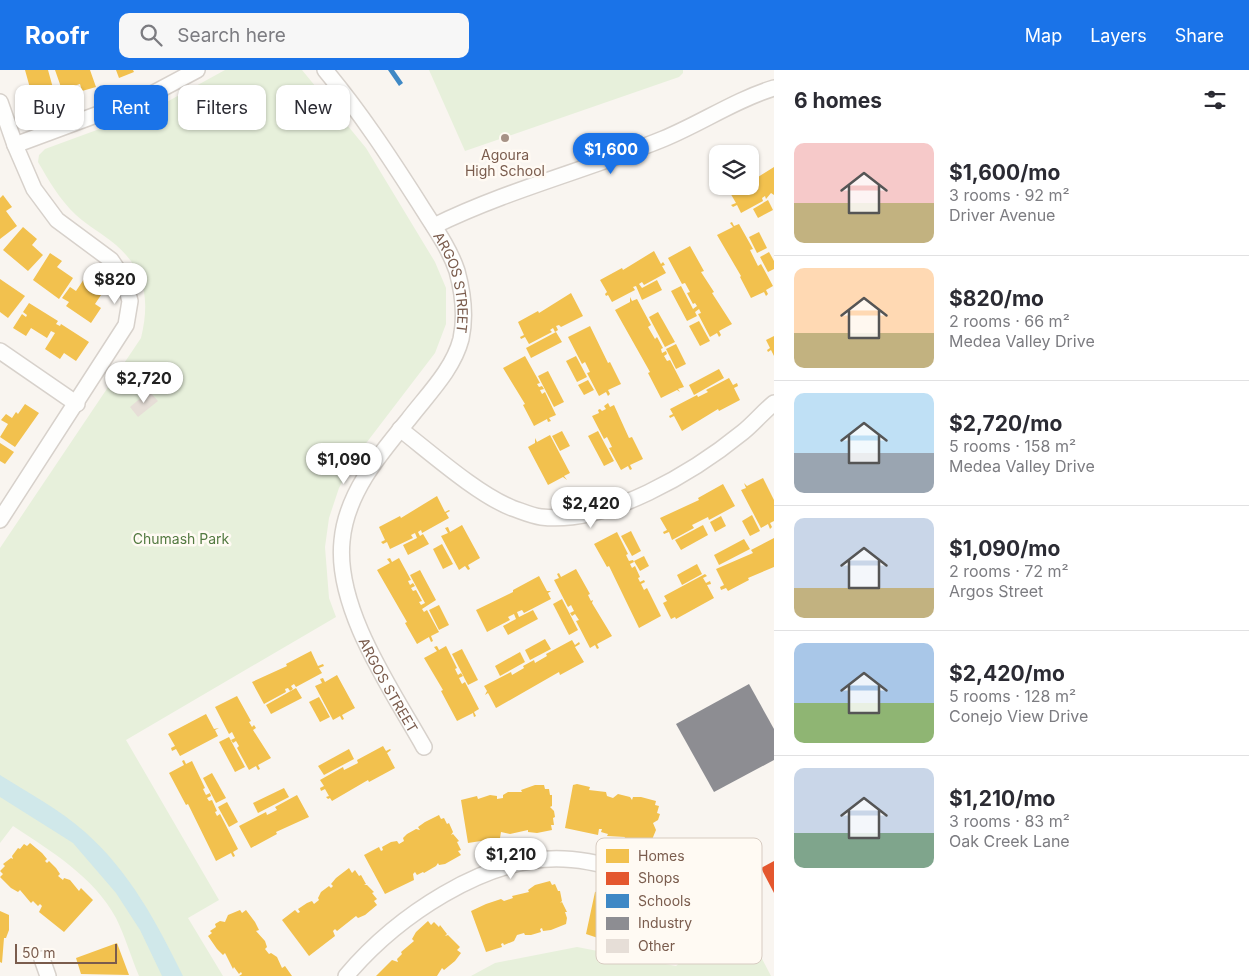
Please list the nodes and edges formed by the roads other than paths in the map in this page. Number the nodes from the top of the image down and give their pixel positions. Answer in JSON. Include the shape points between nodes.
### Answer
{"nodes":[{"id":1,"x":197,"y":70,"type":"edge"},
{"id":2,"x":325,"y":70,"type":"edge"},
{"id":3,"x":774,"y":88,"type":"edge"},
{"id":4,"x":0,"y":102,"type":"edge"},
{"id":5,"x":15,"y":145,"type":"junction"},
{"id":6,"x":434,"y":226,"type":"junction"},
{"id":7,"x":0,"y":351,"type":"edge"},
{"id":8,"x":774,"y":403,"type":"edge"},
{"id":9,"x":77,"y":404,"type":"junction"},
{"id":10,"x":400,"y":429,"type":"junction"},
{"id":11,"x":0,"y":520,"type":"edge"},
{"id":12,"x":424,"y":747,"type":"dead end"},
{"id":13,"x":596,"y":863,"type":"edge"},
{"id":14,"x":42,"y":959,"type":"dead end"},
{"id":15,"x":48,"y":976,"type":"edge"},
{"id":16,"x":346,"y":976,"type":"edge"}],
"edges":[{"from":1,"to":5,"type":"street","via":[[150,95]]},
{"from":2,"to":6,"type":"street","name":"ARGOS STREET","via":[[370,126]]},
{"from":3,"to":6,"type":"street","via":[[664,138],[583,170],[501,195]]},
{"from":4,"to":5,"type":"street"},
{"from":5,"to":9,"type":"street","via":[[34,189],[57,220],[111,260],[124,279],[130,301],[126,325]]},
{"from":6,"to":10,"type":"street","name":"ARGOS STREET","via":[[456,268],[463,296],[460,341],[451,364]]},
{"from":7,"to":9,"type":"street"},
{"from":8,"to":10,"type":"street","via":[[708,458],[666,483],[603,512],[570,517],[540,517],[487,495]]},
{"from":9,"to":11,"type":"street"},
{"from":10,"to":12,"type":"street","name":"ARGOS STREET","via":[[366,475],[350,506],[342,541],[344,579],[352,609],[368,645]]},
{"from":13,"to":16,"type":"street","via":[[562,859],[508,865],[470,881],[422,909],[376,944]]},
{"from":14,"to":15,"type":"street"}]}
